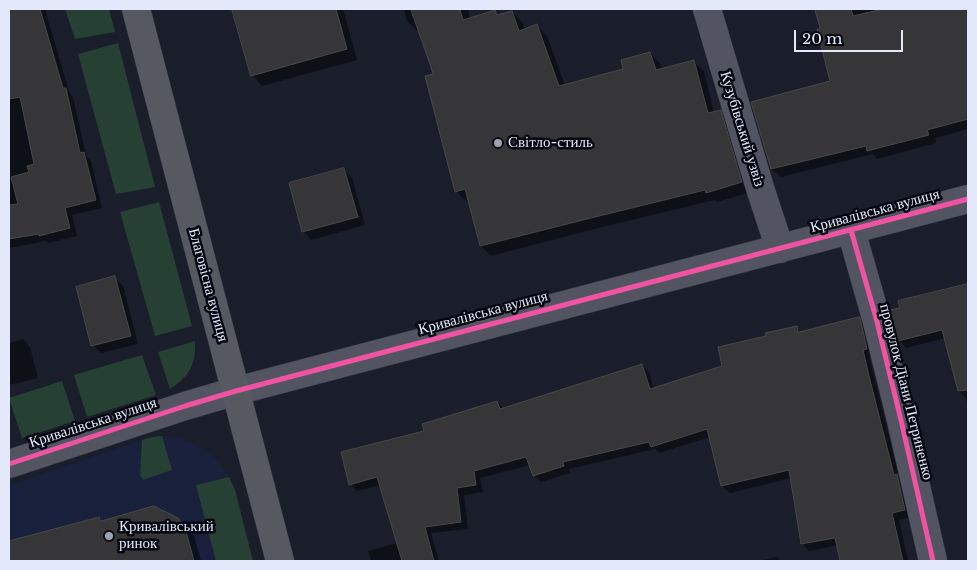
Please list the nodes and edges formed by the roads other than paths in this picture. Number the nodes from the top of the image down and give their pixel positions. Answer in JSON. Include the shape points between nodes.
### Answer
{"nodes":[{"id":1,"x":136,"y":9,"type":"edge"},
{"id":2,"x":707,"y":9,"type":"edge"},
{"id":3,"x":968,"y":199,"type":"edge"},
{"id":4,"x":851,"y":230,"type":"junction"},
{"id":5,"x":780,"y":249,"type":"junction"},
{"id":6,"x":236,"y":392,"type":"junction"},
{"id":7,"x":9,"y":464,"type":"edge"},
{"id":8,"x":280,"y":561,"type":"edge"},
{"id":9,"x":933,"y":561,"type":"edge"}],
"edges":[{"from":1,"to":6,"type":"main road","name":"Благовісна вулиця"},
{"from":2,"to":5,"type":"street","name":"Кузубівський узвіз"},
{"from":3,"to":4,"type":"street","name":"Кривалівська вулиця"},
{"from":4,"to":5,"type":"street","name":"Кривалівська вулиця"},
{"from":4,"to":9,"type":"street","name":"провулок Діани Петриненко","via":[[876,318]]},
{"from":5,"to":6,"type":"street","name":"Кривалівська вулиця"},
{"from":6,"to":7,"type":"street","name":"Кривалівська вулиця"},
{"from":6,"to":8,"type":"main road","name":"Благовісна вулиця"}]}
